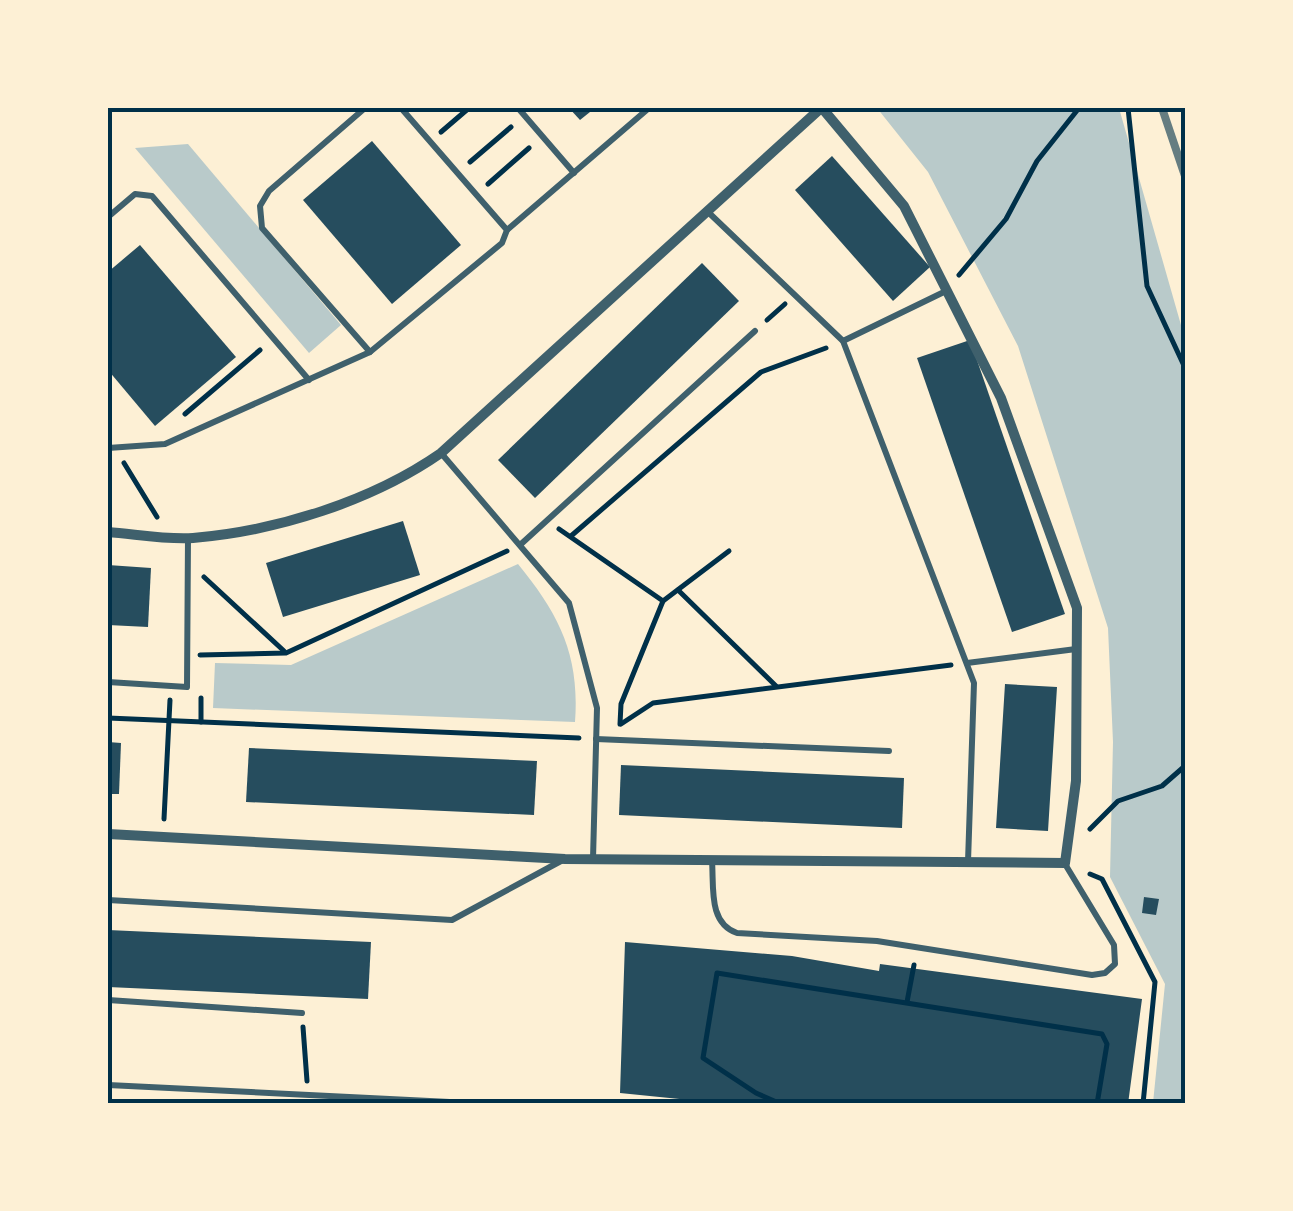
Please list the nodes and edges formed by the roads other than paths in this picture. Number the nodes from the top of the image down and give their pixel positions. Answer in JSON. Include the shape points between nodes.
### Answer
{"nodes":[{"id":1,"x":366,"y":108,"type":"edge"},
{"id":2,"x":401,"y":108,"type":"edge"},
{"id":3,"x":518,"y":108,"type":"edge"},
{"id":4,"x":649,"y":108,"type":"edge"},
{"id":5,"x":802,"y":108,"type":"edge"},
{"id":6,"x":819,"y":110,"type":"edge"},
{"id":7,"x":574,"y":172,"type":"junction"},
{"id":8,"x":707,"y":211,"type":"junction"},
{"id":9,"x":108,"y":217,"type":"edge"},
{"id":10,"x":507,"y":230,"type":"junction"},
{"id":11,"x":947,"y":290,"type":"junction"},
{"id":12,"x":755,"y":331,"type":"road end"},
{"id":13,"x":843,"y":341,"type":"junction"},
{"id":14,"x":370,"y":352,"type":"junction"},
{"id":15,"x":310,"y":380,"type":"junction"},
{"id":16,"x":110,"y":446,"type":"edge"},
{"id":17,"x":441,"y":453,"type":"junction"},
{"id":18,"x":108,"y":532,"type":"edge"},
{"id":19,"x":188,"y":538,"type":"junction"},
{"id":20,"x":520,"y":544,"type":"junction"},
{"id":21,"x":1077,"y":648,"type":"junction"},
{"id":22,"x":966,"y":662,"type":"junction"},
{"id":23,"x":108,"y":682,"type":"edge"},
{"id":24,"x":596,"y":739,"type":"junction"},
{"id":25,"x":889,"y":751,"type":"dead end"},
{"id":26,"x":108,"y":834,"type":"edge"},
{"id":27,"x":1066,"y":858,"type":"junction"},
{"id":28,"x":565,"y":859,"type":"junction"},
{"id":29,"x":593,"y":859,"type":"junction"},
{"id":30,"x":712,"y":860,"type":"junction"},
{"id":31,"x":968,"y":862,"type":"junction"},
{"id":32,"x":108,"y":900,"type":"edge"},
{"id":33,"x":108,"y":1000,"type":"edge"},
{"id":34,"x":302,"y":1013,"type":"road end"},
{"id":35,"x":108,"y":1085,"type":"edge"},
{"id":36,"x":490,"y":1104,"type":"edge"}],
"edges":[{"from":1,"to":14,"type":"lane","via":[[269,192],[259,214],[262,228]]},
{"from":2,"to":10,"type":"lane"},
{"from":3,"to":7,"type":"lane"},
{"from":4,"to":7,"type":"lane"},
{"from":5,"to":6,"type":"lane"},
{"from":6,"to":8,"type":"street"},
{"from":6,"to":11,"type":"street","via":[[904,206]]},
{"from":7,"to":10,"type":"lane"},
{"from":8,"to":13,"type":"lane"},
{"from":8,"to":17,"type":"street"},
{"from":9,"to":15,"type":"lane","via":[[135,194],[152,196]]},
{"from":10,"to":14,"type":"lane","via":[[502,244]]},
{"from":11,"to":13,"type":"lane"},
{"from":11,"to":21,"type":"street","via":[[1002,398],[1077,608]]},
{"from":12,"to":20,"type":"lane"},
{"from":13,"to":22,"type":"lane"},
{"from":14,"to":15,"type":"lane"},
{"from":15,"to":16,"type":"lane","via":[[165,444]]},
{"from":17,"to":19,"type":"street","via":[[412,473],[320,510]]},
{"from":17,"to":20,"type":"lane"},
{"from":18,"to":19,"type":"street"},
{"from":19,"to":23,"type":"lane","via":[[188,687]]},
{"from":20,"to":24,"type":"lane","via":[[569,602],[597,708]]},
{"from":21,"to":22,"type":"lane"},
{"from":21,"to":27,"type":"street","via":[[1076,781]]},
{"from":22,"to":31,"type":"lane","via":[[974,683]]},
{"from":24,"to":25,"type":"lane"},
{"from":24,"to":29,"type":"lane"},
{"from":26,"to":28,"type":"street"},
{"from":27,"to":30,"type":"lane","via":[[1114,945],[1115,964],[1105,974],[877,940],[737,932],[716,914]]},
{"from":27,"to":31,"type":"street"},
{"from":28,"to":29,"type":"street"},
{"from":28,"to":32,"type":"lane","via":[[452,920]]},
{"from":29,"to":30,"type":"street"},
{"from":30,"to":31,"type":"street"},
{"from":33,"to":34,"type":"lane"},
{"from":35,"to":36,"type":"lane"}]}
